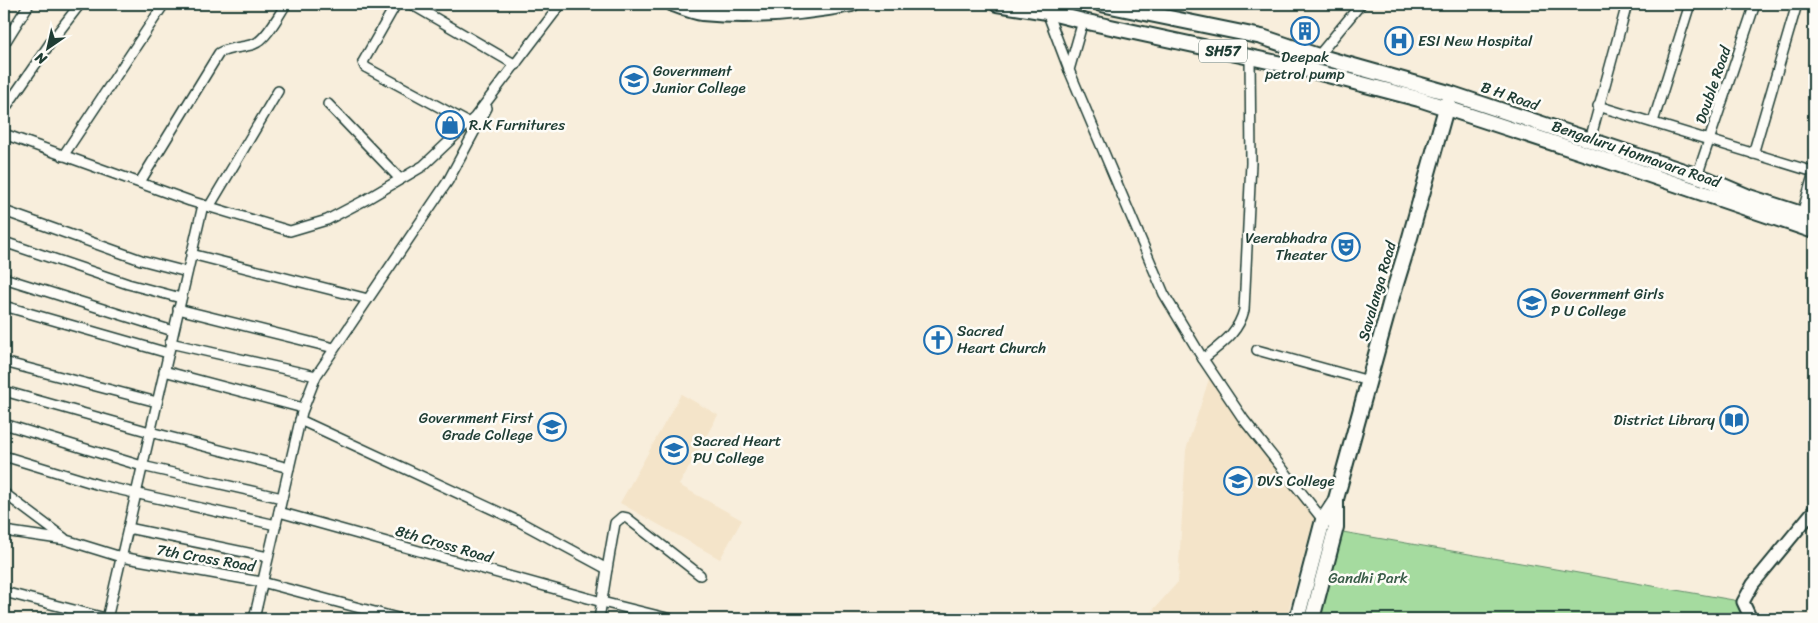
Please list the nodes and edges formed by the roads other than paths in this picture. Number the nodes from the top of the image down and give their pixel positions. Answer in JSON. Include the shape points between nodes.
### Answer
{"nodes":[{"id":1,"x":29,"y":4,"type":"edge"},
{"id":2,"x":80,"y":4,"type":"edge"},
{"id":3,"x":164,"y":4,"type":"edge"},
{"id":4,"x":286,"y":4,"type":"edge"},
{"id":5,"x":396,"y":4,"type":"edge"},
{"id":6,"x":411,"y":4,"type":"edge"},
{"id":7,"x":561,"y":4,"type":"edge"},
{"id":8,"x":673,"y":4,"type":"edge"},
{"id":9,"x":852,"y":4,"type":"edge"},
{"id":10,"x":997,"y":4,"type":"edge"},
{"id":11,"x":1101,"y":4,"type":"edge"},
{"id":12,"x":1361,"y":4,"type":"edge"},
{"id":13,"x":1627,"y":4,"type":"edge"},
{"id":14,"x":1690,"y":4,"type":"edge"},
{"id":15,"x":1755,"y":4,"type":"edge"},
{"id":16,"x":1797,"y":4,"type":"edge"},
{"id":17,"x":1047,"y":12,"type":"junction"},
{"id":18,"x":1083,"y":21,"type":"junction"},
{"id":19,"x":4,"y":44,"type":"edge"},
{"id":20,"x":1318,"y":56,"type":"junction"},
{"id":21,"x":1250,"y":57,"type":"junction"},
{"id":22,"x":516,"y":65,"type":"junction"},
{"id":23,"x":1069,"y":70,"type":"junction"},
{"id":24,"x":500,"y":85,"type":"junction"},
{"id":25,"x":278,"y":91,"type":"dead end"},
{"id":26,"x":1450,"y":93,"type":"junction"},
{"id":27,"x":328,"y":104,"type":"dead end"},
{"id":28,"x":1598,"y":106,"type":"junction"},
{"id":29,"x":1446,"y":108,"type":"junction"},
{"id":30,"x":4,"y":110,"type":"edge"},
{"id":31,"x":1653,"y":122,"type":"junction"},
{"id":32,"x":469,"y":123,"type":"junction"},
{"id":33,"x":4,"y":134,"type":"edge"},
{"id":34,"x":1590,"y":140,"type":"junction"},
{"id":35,"x":1709,"y":140,"type":"junction"},
{"id":36,"x":1753,"y":154,"type":"junction"},
{"id":37,"x":64,"y":156,"type":"junction"},
{"id":38,"x":1814,"y":172,"type":"edge"},
{"id":39,"x":1697,"y":176,"type":"junction"},
{"id":40,"x":400,"y":179,"type":"junction"},
{"id":41,"x":140,"y":182,"type":"junction"},
{"id":42,"x":206,"y":206,"type":"junction"},
{"id":43,"x":4,"y":211,"type":"edge"},
{"id":44,"x":1808,"y":216,"type":"edge"},
{"id":45,"x":1814,"y":231,"type":"edge"},
{"id":46,"x":4,"y":242,"type":"edge"},
{"id":47,"x":191,"y":254,"type":"junction"},
{"id":48,"x":187,"y":272,"type":"junction"},
{"id":49,"x":4,"y":278,"type":"edge"},
{"id":50,"x":181,"y":298,"type":"junction"},
{"id":51,"x":368,"y":299,"type":"junction"},
{"id":52,"x":4,"y":306,"type":"edge"},
{"id":53,"x":178,"y":309,"type":"junction"},
{"id":54,"x":173,"y":331,"type":"junction"},
{"id":55,"x":170,"y":343,"type":"junction"},
{"id":56,"x":334,"y":348,"type":"junction"},
{"id":57,"x":1257,"y":350,"type":"dead end"},
{"id":58,"x":168,"y":353,"type":"junction"},
{"id":59,"x":1203,"y":359,"type":"junction"},
{"id":60,"x":4,"y":362,"type":"edge"},
{"id":61,"x":164,"y":371,"type":"junction"},
{"id":62,"x":316,"y":376,"type":"junction"},
{"id":63,"x":1368,"y":381,"type":"junction"},
{"id":64,"x":4,"y":391,"type":"edge"},
{"id":65,"x":157,"y":402,"type":"junction"},
{"id":66,"x":303,"y":408,"type":"junction"},
{"id":67,"x":300,"y":420,"type":"junction"},
{"id":68,"x":4,"y":424,"type":"edge"},
{"id":69,"x":150,"y":432,"type":"junction"},
{"id":70,"x":4,"y":456,"type":"edge"},
{"id":71,"x":142,"y":466,"type":"junction"},
{"id":72,"x":289,"y":468,"type":"junction"},
{"id":73,"x":4,"y":493,"type":"edge"},
{"id":74,"x":136,"y":493,"type":"junction"},
{"id":75,"x":282,"y":498,"type":"junction"},
{"id":76,"x":1336,"y":499,"type":"junction"},
{"id":77,"x":1814,"y":510,"type":"edge"},
{"id":78,"x":279,"y":512,"type":"junction"},
{"id":79,"x":1323,"y":520,"type":"junction"},
{"id":80,"x":276,"y":525,"type":"junction"},
{"id":81,"x":1336,"y":527,"type":"junction"},
{"id":82,"x":128,"y":528,"type":"junction"},
{"id":83,"x":4,"y":531,"type":"edge"},
{"id":84,"x":66,"y":540,"type":"junction"},
{"id":85,"x":121,"y":557,"type":"junction"},
{"id":86,"x":268,"y":557,"type":"junction"},
{"id":87,"x":607,"y":569,"type":"junction"},
{"id":88,"x":700,"y":575,"type":"dead end"},
{"id":89,"x":262,"y":582,"type":"junction"},
{"id":90,"x":4,"y":592,"type":"edge"},
{"id":91,"x":602,"y":602,"type":"junction"},
{"id":92,"x":108,"y":619,"type":"edge"},
{"id":93,"x":254,"y":619,"type":"edge"},
{"id":94,"x":402,"y":619,"type":"edge"},
{"id":95,"x":599,"y":619,"type":"edge"},
{"id":96,"x":670,"y":619,"type":"edge"},
{"id":97,"x":1297,"y":619,"type":"edge"},
{"id":98,"x":1312,"y":619,"type":"edge"},
{"id":99,"x":1752,"y":619,"type":"edge"}],
"edges":[{"from":1,"to":19,"type":"street"},
{"from":2,"to":30,"type":"street"},
{"from":3,"to":37,"type":"street"},
{"from":4,"to":41,"type":"street","via":[[256,44],[219,53]]},
{"from":5,"to":32,"type":"street","via":[[363,62],[365,68]]},
{"from":6,"to":22,"type":"street"},
{"from":7,"to":22,"type":"street"},
{"from":8,"to":9,"type":"main road","via":[[700,13],[758,15]]},
{"from":10,"to":17,"type":"main road","number":"SH57"},
{"from":11,"to":20,"type":"main road","number":"SH57","via":[[1262,37]]},
{"from":12,"to":20,"type":"street"},
{"from":13,"to":28,"type":"street"},
{"from":14,"to":31,"type":"street"},
{"from":15,"to":35,"type":"street","name":"Double Road"},
{"from":16,"to":36,"type":"street"},
{"from":17,"to":18,"type":"main road","number":"SH57"},
{"from":17,"to":23,"type":"street"},
{"from":18,"to":21,"type":"main road","number":"SH57"},
{"from":18,"to":23,"type":"street"},
{"from":20,"to":26,"type":"main road","number":"SH57"},
{"from":21,"to":29,"type":"main road","number":"SH57","via":[[1382,88]]},
{"from":21,"to":59,"type":"street","via":[[1251,163],[1244,310],[1233,334]]},
{"from":22,"to":24,"type":"street"},
{"from":23,"to":59,"type":"street","via":[[1164,294]]},
{"from":24,"to":32,"type":"street"},
{"from":24,"to":51,"type":"street","via":[[448,181]]},
{"from":25,"to":42,"type":"street"},
{"from":26,"to":29,"type":"main road","name":"Savalanga Road"},
{"from":26,"to":34,"type":"main road","name":"B H Road"},
{"from":27,"to":40,"type":"street"},
{"from":28,"to":31,"type":"street"},
{"from":28,"to":34,"type":"street"},
{"from":29,"to":45,"type":"main road","name":"Bengaluru Honnavara Road"},
{"from":29,"to":63,"type":"main road","name":"Savalanga Road"},
{"from":31,"to":35,"type":"street"},
{"from":32,"to":40,"type":"street","via":[[423,166]]},
{"from":33,"to":37,"type":"street"},
{"from":34,"to":39,"type":"main road","name":"B H Road"},
{"from":35,"to":36,"type":"street"},
{"from":35,"to":39,"type":"street","name":"Double Road"},
{"from":36,"to":38,"type":"street"},
{"from":37,"to":41,"type":"street"},
{"from":38,"to":44,"type":"street"},
{"from":39,"to":44,"type":"main road","name":"B H Road"},
{"from":40,"to":42,"type":"street","via":[[327,220],[290,231]]},
{"from":41,"to":42,"type":"street"},
{"from":42,"to":47,"type":"street"},
{"from":43,"to":48,"type":"street","via":[[141,260]]},
{"from":46,"to":50,"type":"street","via":[[128,284]]},
{"from":47,"to":48,"type":"street"},
{"from":47,"to":51,"type":"street"},
{"from":48,"to":50,"type":"street"},
{"from":49,"to":54,"type":"street"},
{"from":50,"to":53,"type":"street"},
{"from":51,"to":56,"type":"street"},
{"from":52,"to":58,"type":"street"},
{"from":53,"to":54,"type":"street"},
{"from":53,"to":56,"type":"street"},
{"from":54,"to":55,"type":"street"},
{"from":55,"to":58,"type":"street"},
{"from":55,"to":62,"type":"street"},
{"from":56,"to":62,"type":"street"},
{"from":57,"to":63,"type":"street"},
{"from":58,"to":61,"type":"street"},
{"from":59,"to":79,"type":"street","via":[[1244,420]]},
{"from":60,"to":65,"type":"street"},
{"from":61,"to":65,"type":"street"},
{"from":61,"to":66,"type":"street"},
{"from":62,"to":66,"type":"street"},
{"from":63,"to":76,"type":"main road","name":"Savalanga Road"},
{"from":64,"to":69,"type":"street"},
{"from":65,"to":69,"type":"street"},
{"from":66,"to":67,"type":"street"},
{"from":67,"to":72,"type":"street"},
{"from":67,"to":87,"type":"street","via":[[518,521]]},
{"from":68,"to":71,"type":"street"},
{"from":69,"to":71,"type":"street"},
{"from":69,"to":72,"type":"street"},
{"from":70,"to":74,"type":"street"},
{"from":71,"to":74,"type":"street"},
{"from":71,"to":75,"type":"street"},
{"from":72,"to":75,"type":"street"},
{"from":73,"to":84,"type":"street"},
{"from":74,"to":80,"type":"street"},
{"from":74,"to":82,"type":"street"},
{"from":75,"to":78,"type":"street"},
{"from":76,"to":79,"type":"main road","name":"Savalanga Road"},
{"from":76,"to":81,"type":"main road","name":"Savalanga Road"},
{"from":77,"to":99,"type":"street","via":[[1753,584],[1743,602]]},
{"from":78,"to":80,"type":"street"},
{"from":78,"to":91,"type":"street","name":"8th Cross Road"},
{"from":79,"to":81,"type":"street"},
{"from":79,"to":97,"type":"main road","name":"Savalanga Road"},
{"from":80,"to":86,"type":"street"},
{"from":81,"to":98,"type":"main road","name":"Savalanga Road"},
{"from":82,"to":85,"type":"street"},
{"from":82,"to":86,"type":"street"},
{"from":83,"to":84,"type":"street","name":"7th Cross Road"},
{"from":84,"to":85,"type":"street","name":"7th Cross Road"},
{"from":85,"to":89,"type":"street","name":"7th Cross Road"},
{"from":85,"to":92,"type":"street"},
{"from":86,"to":89,"type":"street"},
{"from":87,"to":88,"type":"street","via":[[615,523],[622,517]]},
{"from":87,"to":91,"type":"street"},
{"from":89,"to":93,"type":"street"},
{"from":89,"to":94,"type":"street","name":"7th Cross Road"},
{"from":90,"to":92,"type":"street"},
{"from":91,"to":95,"type":"street"},
{"from":91,"to":96,"type":"street","name":"8th Cross Road"}]}
